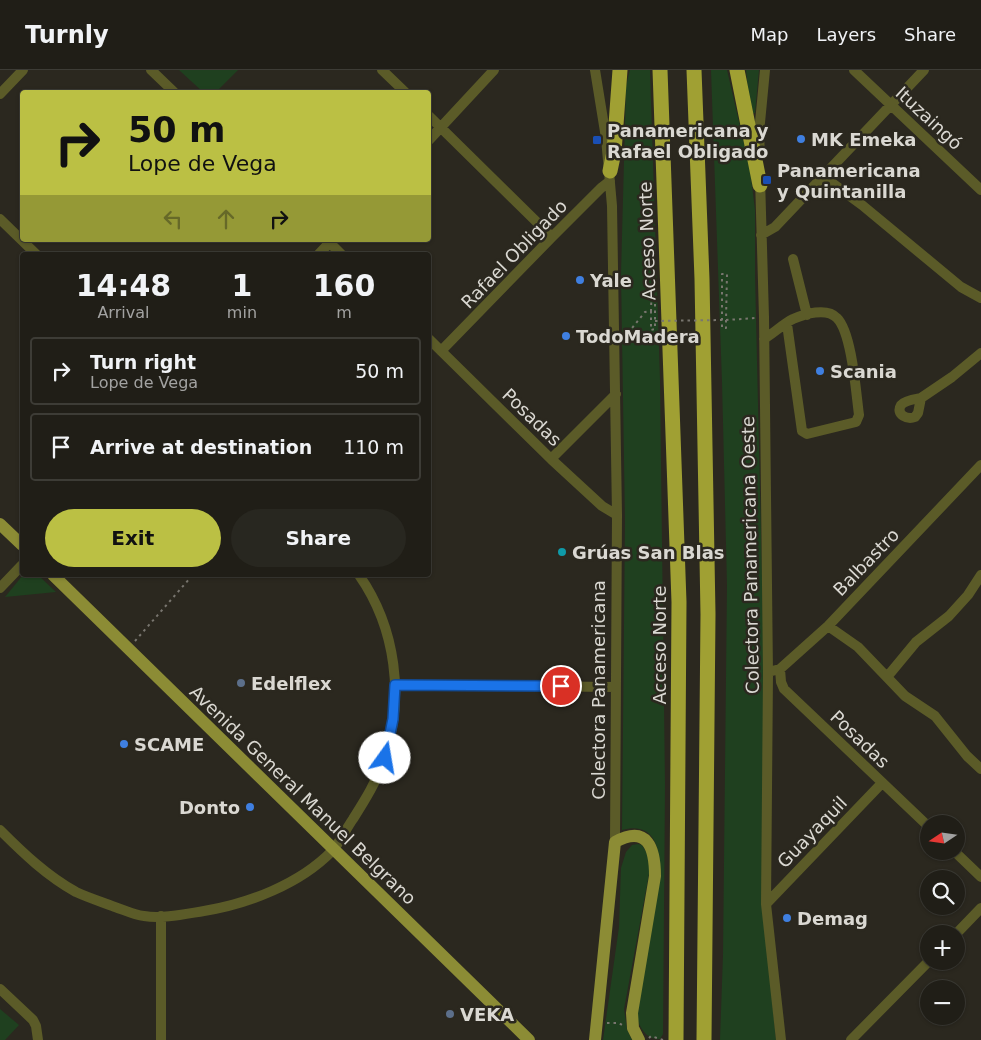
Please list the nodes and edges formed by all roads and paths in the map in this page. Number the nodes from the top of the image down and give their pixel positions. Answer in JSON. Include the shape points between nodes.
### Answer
{"nodes":[{"id":1,"x":23,"y":70,"type":"edge"},
{"id":2,"x":151,"y":70,"type":"edge"},
{"id":3,"x":382,"y":70,"type":"edge"},
{"id":4,"x":494,"y":70,"type":"edge"},
{"id":5,"x":596,"y":70,"type":"edge"},
{"id":6,"x":620,"y":70,"type":"edge"},
{"id":7,"x":660,"y":70,"type":"edge"},
{"id":8,"x":694,"y":70,"type":"edge"},
{"id":9,"x":737,"y":70,"type":"edge"},
{"id":10,"x":765,"y":70,"type":"edge"},
{"id":11,"x":854,"y":70,"type":"edge"},
{"id":12,"x":924,"y":70,"type":"edge"},
{"id":13,"x":172,"y":90,"type":"edge"},
{"id":14,"x":403,"y":90,"type":"edge"},
{"id":15,"x":0,"y":94,"type":"edge"},
{"id":16,"x":891,"y":104,"type":"junction"},
{"id":17,"x":431,"y":118,"type":"edge"},
{"id":18,"x":441,"y":128,"type":"junction"},
{"id":19,"x":431,"y":138,"type":"edge"},
{"id":20,"x":610,"y":176,"type":"junction"},
{"id":21,"x":824,"y":177,"type":"junction"},
{"id":22,"x":760,"y":185,"type":"junction"},
{"id":23,"x":981,"y":190,"type":"edge"},
{"id":24,"x":0,"y":219,"type":"edge"},
{"id":25,"x":761,"y":236,"type":"junction"},
{"id":26,"x":552,"y":237,"type":"junction"},
{"id":27,"x":20,"y":238,"type":"edge"},
{"id":28,"x":24,"y":242,"type":"edge"},
{"id":29,"x":329,"y":242,"type":"edge"},
{"id":30,"x":331,"y":242,"type":"edge"},
{"id":31,"x":34,"y":252,"type":"edge"},
{"id":32,"x":321,"y":252,"type":"edge"},
{"id":33,"x":339,"y":252,"type":"edge"},
{"id":34,"x":792,"y":259,"type":"dead end"},
{"id":35,"x":981,"y":298,"type":"edge"},
{"id":36,"x":651,"y":311,"type":"junction"},
{"id":37,"x":807,"y":315,"type":"junction"},
{"id":38,"x":764,"y":317,"type":"junction"},
{"id":39,"x":722,"y":320,"type":"junction"},
{"id":40,"x":726,"y":320,"type":"junction"},
{"id":41,"x":655,"y":321,"type":"junction"},
{"id":42,"x":787,"y":324,"type":"junction"},
{"id":43,"x":764,"y":340,"type":"junction"},
{"id":44,"x":431,"y":341,"type":"edge"},
{"id":45,"x":616,"y":343,"type":"junction"},
{"id":46,"x":441,"y":351,"type":"junction"},
{"id":47,"x":981,"y":353,"type":"edge"},
{"id":48,"x":616,"y":394,"type":"junction"},
{"id":49,"x":921,"y":398,"type":"dead end"},
{"id":50,"x":552,"y":459,"type":"junction"},
{"id":51,"x":981,"y":465,"type":"edge"},
{"id":52,"x":617,"y":515,"type":"junction"},
{"id":53,"x":0,"y":524,"type":"edge"},
{"id":54,"x":20,"y":544,"type":"edge"},
{"id":55,"x":20,"y":567,"type":"edge"},
{"id":56,"x":981,"y":575,"type":"edge"},
{"id":57,"x":55,"y":577,"type":"edge"},
{"id":58,"x":191,"y":577,"type":"dead end"},
{"id":59,"x":360,"y":577,"type":"edge"},
{"id":60,"x":0,"y":588,"type":"edge"},
{"id":61,"x":828,"y":626,"type":"junction"},
{"id":62,"x":128,"y":648,"type":"junction"},
{"id":63,"x":780,"y":669,"type":"junction"},
{"id":64,"x":768,"y":672,"type":"junction"},
{"id":65,"x":887,"y":677,"type":"junction"},
{"id":66,"x":395,"y":685,"type":"junction"},
{"id":67,"x":616,"y":687,"type":"junction"},
{"id":68,"x":980,"y":770,"type":"edge"},
{"id":69,"x":882,"y":783,"type":"junction"},
{"id":70,"x":920,"y":819,"type":"edge"},
{"id":71,"x":0,"y":830,"type":"edge"},
{"id":72,"x":615,"y":842,"type":"junction"},
{"id":73,"x":334,"y":849,"type":"junction"},
{"id":74,"x":963,"y":860,"type":"edge"},
{"id":75,"x":981,"y":877,"type":"edge"},
{"id":76,"x":766,"y":904,"type":"junction"},
{"id":77,"x":981,"y":908,"type":"edge"},
{"id":78,"x":161,"y":916,"type":"junction"},
{"id":79,"x":965,"y":925,"type":"edge"},
{"id":80,"x":920,"y":970,"type":"edge"},
{"id":81,"x":0,"y":989,"type":"edge"},
{"id":82,"x":597,"y":1022,"type":"junction"},
{"id":83,"x":624,"y":1026,"type":"dead end"},
{"id":84,"x":38,"y":1040,"type":"edge"},
{"id":85,"x":161,"y":1040,"type":"edge"},
{"id":86,"x":529,"y":1040,"type":"edge"},
{"id":87,"x":595,"y":1040,"type":"edge"},
{"id":88,"x":640,"y":1040,"type":"edge"},
{"id":89,"x":646,"y":1040,"type":"edge"},
{"id":90,"x":662,"y":1040,"type":"edge"},
{"id":91,"x":676,"y":1040,"type":"edge"},
{"id":92,"x":704,"y":1040,"type":"edge"},
{"id":93,"x":780,"y":1040,"type":"edge"},
{"id":94,"x":851,"y":1040,"type":"edge"}],
"edges":[{"from":1,"to":15,"type":"street"},
{"from":2,"to":13,"type":"street"},
{"from":3,"to":14,"type":"street"},
{"from":4,"to":18,"type":"street"},
{"from":5,"to":20,"type":"street","name":"Colectora Panamericana"},
{"from":6,"to":20,"type":"highway"},
{"from":7,"to":91,"type":"highway","name":"Acceso Norte","via":[[679,602]]},
{"from":8,"to":92,"type":"highway","via":[[708,614]]},
{"from":9,"to":22,"type":"highway"},
{"from":10,"to":22,"type":"street","name":"Colectora Panamericana Oeste"},
{"from":11,"to":16,"type":"street","name":"Ituzaingó"},
{"from":12,"to":16,"type":"street"},
{"from":16,"to":21,"type":"street"},
{"from":16,"to":23,"type":"street","name":"Ituzaingó"},
{"from":17,"to":18,"type":"street"},
{"from":18,"to":19,"type":"street"},
{"from":18,"to":26,"type":"street"},
{"from":20,"to":26,"type":"street","name":"Rafael Obligado"},
{"from":20,"to":45,"type":"street","name":"Colectora Panamericana"},
{"from":21,"to":25,"type":"street","via":[[776,227]]},
{"from":21,"to":35,"type":"street","via":[[961,287]]},
{"from":22,"to":25,"type":"street","name":"Colectora Panamericana Oeste"},
{"from":24,"to":27,"type":"street"},
{"from":25,"to":38,"type":"street","name":"Colectora Panamericana Oeste"},
{"from":26,"to":46,"type":"street","name":"Rafael Obligado"},
{"from":28,"to":31,"type":"street"},
{"from":29,"to":32,"type":"street"},
{"from":30,"to":33,"type":"street"},
{"from":34,"to":37,"type":"street"},
{"from":36,"to":41,"type":"path","via":[[651,330],[655,330]]},
{"from":36,"to":41,"type":"path","via":[[652,276],[655,276]]},
{"from":36,"to":45,"type":"path","via":[[646,312],[626,337]]},
{"from":37,"to":42,"type":"street"},
{"from":37,"to":42,"type":"street","via":[[826,312],[838,318],[844,328],[859,415],[852,424],[807,434],[802,431]]},
{"from":38,"to":40,"type":"path"},
{"from":38,"to":43,"type":"street","name":"Colectora Panamericana Oeste"},
{"from":39,"to":40,"type":"path","via":[[722,328],[726,328]]},
{"from":39,"to":40,"type":"path","via":[[722,274],[726,274]]},
{"from":39,"to":41,"type":"path","bridge":true},
{"from":42,"to":43,"type":"street"},
{"from":43,"to":64,"type":"street","name":"Colectora Panamericana Oeste"},
{"from":44,"to":46,"type":"street","name":"Posadas"},
{"from":45,"to":48,"type":"street","name":"Colectora Panamericana"},
{"from":46,"to":50,"type":"street","name":"Posadas"},
{"from":47,"to":49,"type":"street"},
{"from":48,"to":50,"type":"street"},
{"from":48,"to":52,"type":"street","name":"Colectora Panamericana"},
{"from":50,"to":52,"type":"street","name":"Posadas","via":[[602,506]]},
{"from":51,"to":61,"type":"street","name":"Balbastro"},
{"from":52,"to":67,"type":"street","name":"Colectora Panamericana"},
{"from":53,"to":54,"type":"main road"},
{"from":55,"to":60,"type":"street"},
{"from":56,"to":65,"type":"street","via":[[954,611],[916,642]]},
{"from":57,"to":62,"type":"main road","name":"Avenida General Manuel Belgrano"},
{"from":58,"to":62,"type":"path"},
{"from":59,"to":66,"type":"street","via":[[375,602],[387,634]]},
{"from":61,"to":63,"type":"street","name":"Balbastro"},
{"from":61,"to":65,"type":"street","via":[[858,647]]},
{"from":62,"to":73,"type":"main road","name":"Avenida General Manuel Belgrano"},
{"from":63,"to":64,"type":"street","name":"Balbastro"},
{"from":63,"to":69,"type":"street","name":"Posadas","via":[[784,689]]},
{"from":64,"to":76,"type":"street","name":"Colectora Panamericana Oeste"},
{"from":65,"to":68,"type":"street","via":[[905,696],[935,716]]},
{"from":66,"to":67,"type":"street"},
{"from":66,"to":73,"type":"street","via":[[393,719],[385,758],[372,788]]},
{"from":67,"to":72,"type":"street","name":"Colectora Panamericana"},
{"from":69,"to":70,"type":"street","name":"Posadas"},
{"from":69,"to":76,"type":"street","name":"Guayaquil"},
{"from":71,"to":78,"type":"street","via":[[40,867],[76,891],[135,914]]},
{"from":72,"to":82,"type":"main road","name":"Colectora Panamericana"},
{"from":72,"to":88,"type":"main road","via":[[628,836],[643,838],[652,848],[655,859],[655,876],[632,1013],[633,1028]]},
{"from":73,"to":78,"type":"street","via":[[315,866],[261,896],[216,909]]},
{"from":73,"to":86,"type":"main road","name":"Avenida General Manuel Belgrano"},
{"from":74,"to":75,"type":"street"},
{"from":76,"to":93,"type":"street","name":"Colectora Panamericana Oeste"},
{"from":77,"to":79,"type":"street"},
{"from":78,"to":85,"type":"street"},
{"from":80,"to":94,"type":"street"},
{"from":81,"to":84,"type":"street","via":[[33,1020]]},
{"from":82,"to":83,"type":"path"},
{"from":82,"to":87,"type":"main road","name":"Colectora Panamericana"},
{"from":89,"to":90,"type":"path","via":[[651,1036]]}]}
